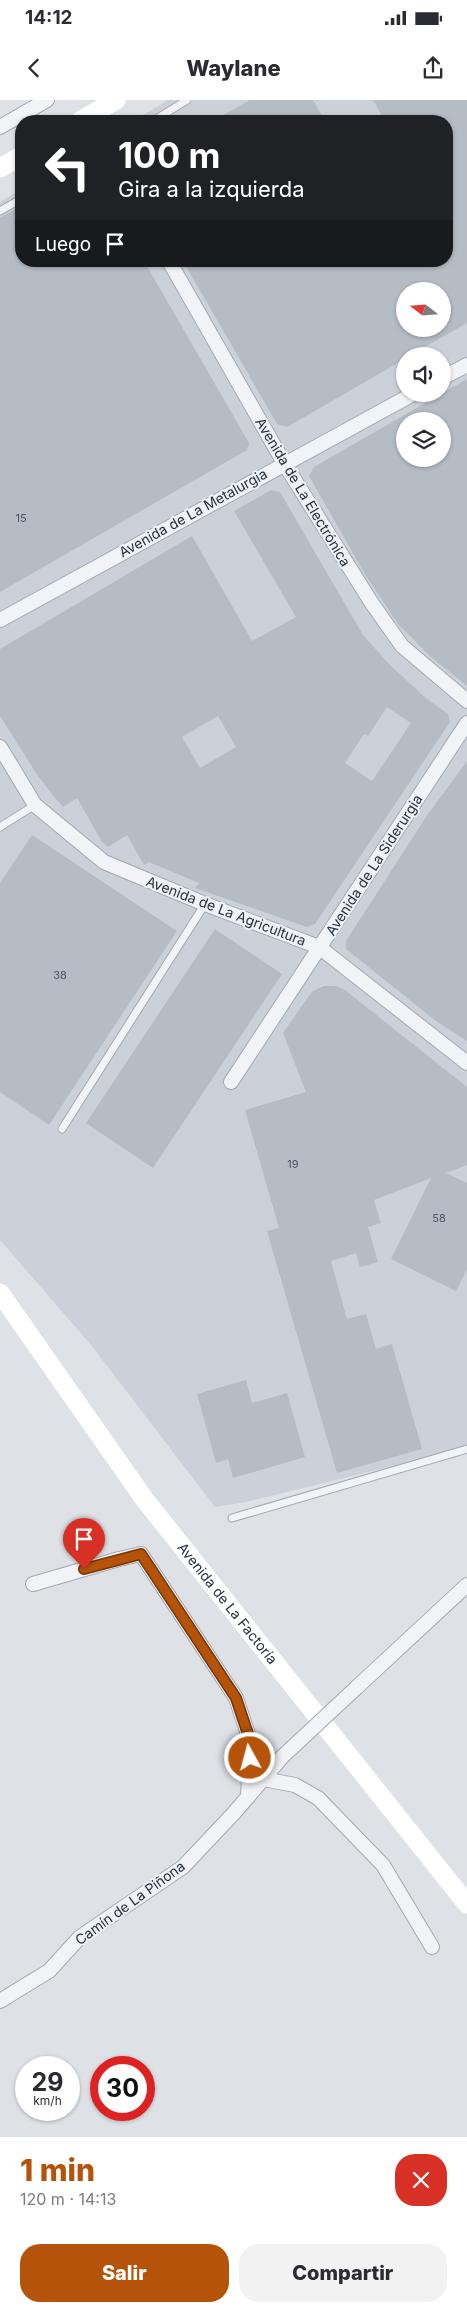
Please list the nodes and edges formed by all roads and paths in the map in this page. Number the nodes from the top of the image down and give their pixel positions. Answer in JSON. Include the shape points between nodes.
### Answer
{"nodes":[{"id":1,"x":47,"y":100,"type":"edge"},
{"id":2,"x":116,"y":100,"type":"edge"},
{"id":3,"x":187,"y":100,"type":"edge"},
{"id":4,"x":21,"y":115,"type":"edge"},
{"id":5,"x":90,"y":115,"type":"edge"},
{"id":6,"x":163,"y":115,"type":"edge"},
{"id":7,"x":15,"y":118,"type":"edge"},
{"id":8,"x":0,"y":127,"type":"edge"},
{"id":9,"x":15,"y":159,"type":"edge"},
{"id":10,"x":0,"y":168,"type":"edge"},
{"id":11,"x":15,"y":202,"type":"edge"},
{"id":12,"x":0,"y":211,"type":"edge"},
{"id":13,"x":172,"y":267,"type":"edge"},
{"id":14,"x":467,"y":365,"type":"edge"},
{"id":15,"x":451,"y":373,"type":"edge"},
{"id":16,"x":398,"y":402,"type":"edge"},
{"id":17,"x":284,"y":463,"type":"junction"},
{"id":18,"x":0,"y":620,"type":"edge"},
{"id":19,"x":467,"y":701,"type":"edge"},
{"id":20,"x":467,"y":723,"type":"edge"},
{"id":21,"x":0,"y":747,"type":"edge"},
{"id":22,"x":35,"y":805,"type":"junction"},
{"id":23,"x":0,"y":827,"type":"edge"},
{"id":24,"x":205,"y":904,"type":"junction"},
{"id":25,"x":319,"y":947,"type":"junction"},
{"id":26,"x":467,"y":1063,"type":"edge"},
{"id":27,"x":231,"y":1082,"type":"dead end"},
{"id":28,"x":62,"y":1129,"type":"dead end"},
{"id":29,"x":0,"y":1293,"type":"edge"},
{"id":30,"x":467,"y":1449,"type":"edge"},
{"id":31,"x":232,"y":1518,"type":"dead end"},
{"id":32,"x":33,"y":1584,"type":"dead end"},
{"id":33,"x":467,"y":1585,"type":"edge"},
{"id":34,"x":262,"y":1779,"type":"junction"},
{"id":35,"x":248,"y":1797,"type":"junction"},
{"id":36,"x":467,"y":1904,"type":"edge"},
{"id":37,"x":432,"y":1947,"type":"dead end"},
{"id":38,"x":0,"y":2001,"type":"edge"}],
"edges":[{"from":1,"to":4,"type":"street"},
{"from":2,"to":5,"type":"street"},
{"from":3,"to":6,"type":"lane"},
{"from":7,"to":8,"type":"street"},
{"from":9,"to":10,"type":"street"},
{"from":11,"to":12,"type":"lane"},
{"from":13,"to":17,"type":"street","name":"Avenida de La Electrónica"},
{"from":14,"to":15,"type":"street"},
{"from":16,"to":17,"type":"street","name":"Avenida de La Metalurgia"},
{"from":17,"to":18,"type":"street","name":"Avenida de La Metalurgia"},
{"from":17,"to":19,"type":"street","name":"Avenida de La Electrónica","via":[[370,602],[402,646]]},
{"from":20,"to":25,"type":"street","name":"Avenida de La Siderurgia"},
{"from":21,"to":22,"type":"street","name":"Avenida de La Agricultura"},
{"from":22,"to":23,"type":"lane"},
{"from":22,"to":24,"type":"street","name":"Avenida de La Agricultura","via":[[104,862]]},
{"from":24,"to":25,"type":"street","name":"Avenida de La Agricultura"},
{"from":24,"to":28,"type":"lane"},
{"from":25,"to":26,"type":"street","name":"Avenida de La Agricultura"},
{"from":25,"to":27,"type":"street","name":"Avenida de La Siderurgia"},
{"from":29,"to":36,"type":"street","name":"Avenida de La Factoría","via":[[145,1500]]},
{"from":30,"to":31,"type":"lane"},
{"from":32,"to":35,"type":"street","via":[[141,1554],[236,1698],[248,1734]]},
{"from":33,"to":34,"type":"street","name":"Camín de La Piñona","bridge":true},
{"from":34,"to":35,"type":"street","name":"Camín de La Piñona"},
{"from":34,"to":37,"type":"street","via":[[294,1785],[318,1798],[383,1865]]},
{"from":35,"to":38,"type":"street","name":"Camín de La Piñona","via":[[182,1867],[80,1937],[49,1971]]}]}
